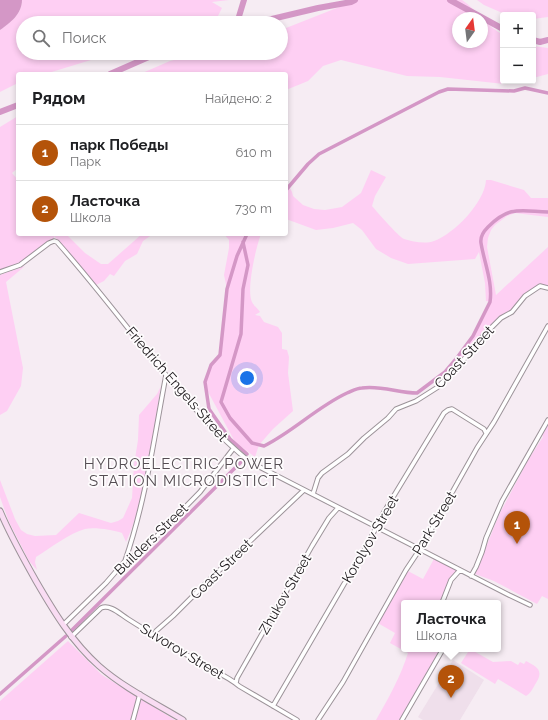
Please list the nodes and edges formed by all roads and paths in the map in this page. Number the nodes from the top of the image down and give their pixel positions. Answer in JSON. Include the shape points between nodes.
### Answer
{"nodes":[{"id":1,"x":0,"y":272,"type":"edge"},
{"id":2,"x":548,"y":288,"type":"edge"},
{"id":3,"x":548,"y":326,"type":"edge"},
{"id":4,"x":166,"y":375,"type":"junction"},
{"id":5,"x":548,"y":420,"type":"edge"},
{"id":6,"x":490,"y":428,"type":"junction"},
{"id":7,"x":484,"y":429,"type":"junction"},
{"id":8,"x":486,"y":433,"type":"junction"},
{"id":9,"x":233,"y":449,"type":"junction"},
{"id":10,"x":304,"y":490,"type":"junction"},
{"id":11,"x":312,"y":494,"type":"junction"},
{"id":12,"x":338,"y":508,"type":"junction"},
{"id":13,"x":0,"y":511,"type":"edge"},
{"id":14,"x":376,"y":527,"type":"junction"},
{"id":15,"x":419,"y":549,"type":"junction"},
{"id":16,"x":125,"y":561,"type":"junction"},
{"id":17,"x":460,"y":570,"type":"junction"},
{"id":18,"x":471,"y":576,"type":"junction"},
{"id":19,"x":443,"y":600,"type":"edge"},
{"id":20,"x":530,"y":605,"type":"dead end"},
{"id":21,"x":63,"y":625,"type":"junction"},
{"id":22,"x":155,"y":633,"type":"junction"},
{"id":23,"x":71,"y":637,"type":"junction"},
{"id":24,"x":441,"y":652,"type":"edge"},
{"id":25,"x":236,"y":683,"type":"junction"},
{"id":26,"x":140,"y":694,"type":"junction"},
{"id":27,"x":274,"y":706,"type":"junction"},
{"id":28,"x":133,"y":720,"type":"edge"},
{"id":29,"x":183,"y":720,"type":"edge"},
{"id":30,"x":297,"y":720,"type":"edge"},
{"id":31,"x":318,"y":720,"type":"edge"},
{"id":32,"x":402,"y":720,"type":"edge"}],
"edges":[{"from":1,"to":4,"type":"street","name":"Friedrich Engels Street","via":[[20,266],[49,243],[57,242]]},
{"from":2,"to":11,"type":"street","name":"Coast Street","via":[[540,286],[529,293],[512,312],[501,318],[484,335],[438,387],[416,401],[396,409],[348,454],[322,473]]},
{"from":3,"to":6,"type":"street","name":"Park Street"},
{"from":4,"to":9,"type":"street","name":"Friedrich Engels Street"},
{"from":4,"to":16,"type":"street","via":[[146,489]]},
{"from":5,"to":18,"type":"street","via":[[502,501]]},
{"from":6,"to":7,"type":"street"},
{"from":6,"to":8,"type":"street","name":"Park Street"},
{"from":7,"to":8,"type":"street"},
{"from":7,"to":14,"type":"street","name":"Korolyov Street","via":[[452,409],[445,411]]},
{"from":8,"to":15,"type":"street","name":"Park Street"},
{"from":9,"to":10,"type":"street","name":"Friedrich Engels Street","via":[[254,464]]},
{"from":9,"to":16,"type":"street","name":"Builders Street","via":[[200,492],[144,549]]},
{"from":10,"to":11,"type":"street","name":"Friedrich Engels Street"},
{"from":10,"to":22,"type":"street","name":"Coast Street"},
{"from":11,"to":12,"type":"street","name":"Friedrich Engels Street"},
{"from":12,"to":14,"type":"street","name":"Friedrich Engels Street"},
{"from":12,"to":25,"type":"street","name":"Zhukov Street","via":[[329,518],[306,557]]},
{"from":13,"to":21,"type":"street"},
{"from":14,"to":15,"type":"street","name":"Friedrich Engels Street"},
{"from":14,"to":27,"type":"street","name":"Korolyov Street","via":[[359,561]]},
{"from":15,"to":17,"type":"street","name":"Friedrich Engels Street"},
{"from":15,"to":31,"type":"street","name":"Park Street"},
{"from":16,"to":21,"type":"street","name":"Builders Street"},
{"from":17,"to":18,"type":"street","name":"Friedrich Engels Street"},
{"from":17,"to":19,"type":"street","via":[[451,580]]},
{"from":18,"to":20,"type":"street","name":"Friedrich Engels Street"},
{"from":21,"to":23,"type":"street"},
{"from":22,"to":23,"type":"street","name":"Suvorov Street","via":[[113,609],[104,607]]},
{"from":22,"to":25,"type":"street","name":"Suvorov Street"},
{"from":23,"to":26,"type":"street","via":[[103,670]]},
{"from":24,"to":32,"type":"street"},
{"from":25,"to":27,"type":"street","name":"Suvorov Street"},
{"from":26,"to":28,"type":"street"},
{"from":26,"to":29,"type":"street"},
{"from":27,"to":30,"type":"street","name":"Suvorov Street"}]}
